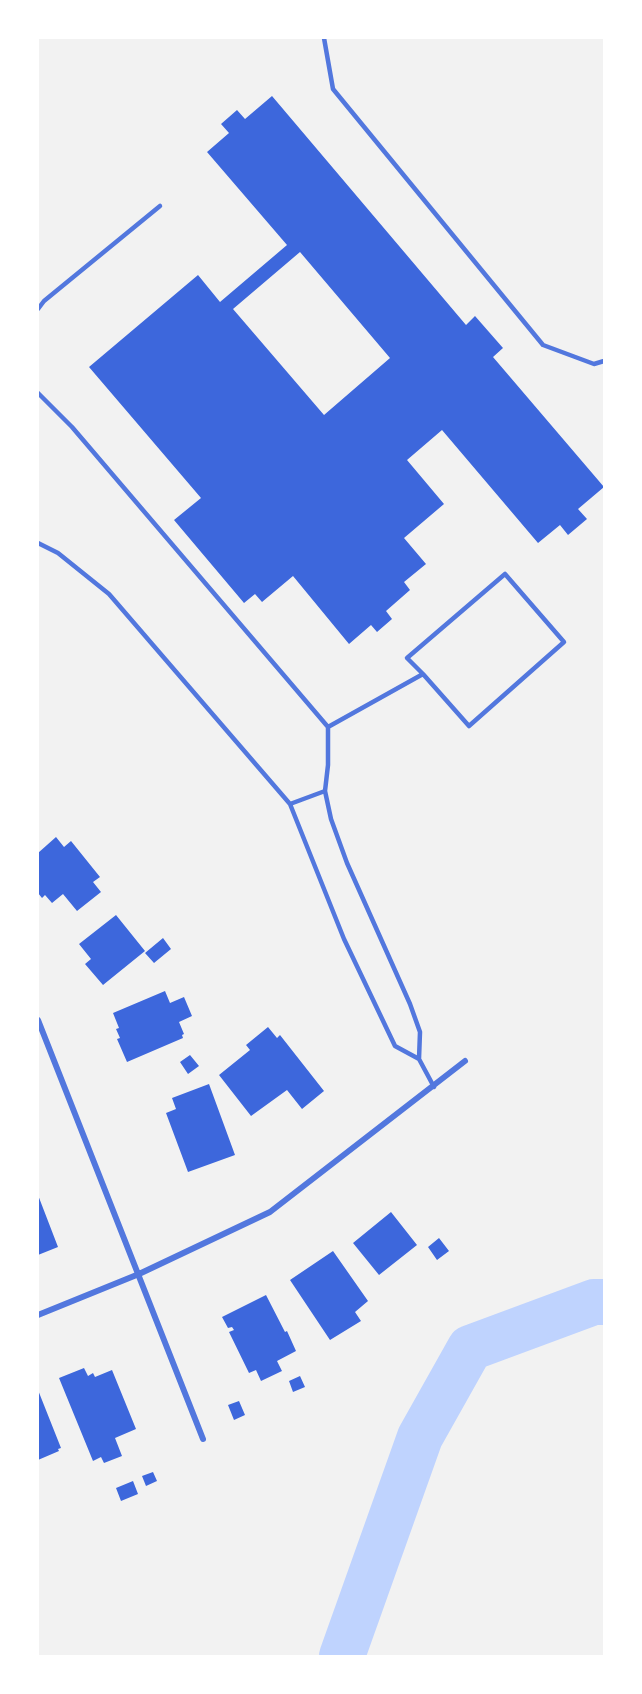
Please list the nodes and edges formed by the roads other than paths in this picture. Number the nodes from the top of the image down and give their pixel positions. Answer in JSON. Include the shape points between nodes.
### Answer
{"nodes":[{"id":1,"x":324,"y":38,"type":"edge"},
{"id":2,"x":160,"y":206,"type":"dead end"},
{"id":3,"x":38,"y":309,"type":"edge"},
{"id":4,"x":604,"y":361,"type":"edge"},
{"id":5,"x":38,"y":393,"type":"edge"},
{"id":6,"x":38,"y":543,"type":"edge"},
{"id":7,"x":423,"y":674,"type":"junction"},
{"id":8,"x":328,"y":727,"type":"junction"},
{"id":9,"x":325,"y":792,"type":"junction"},
{"id":10,"x":290,"y":804,"type":"junction"},
{"id":11,"x":38,"y":1020,"type":"edge"},
{"id":12,"x":419,"y":1059,"type":"junction"},
{"id":13,"x":465,"y":1061,"type":"dead end"},
{"id":14,"x":434,"y":1086,"type":"junction"},
{"id":15,"x":139,"y":1274,"type":"junction"},
{"id":16,"x":38,"y":1315,"type":"edge"},
{"id":17,"x":203,"y":1438,"type":"dead end"}],
"edges":[{"from":1,"to":4,"type":"lane","via":[[333,90],[543,345],[594,364]]},
{"from":2,"to":3,"type":"lane"},
{"from":5,"to":8,"type":"lane","via":[[72,427]]},
{"from":6,"to":10,"type":"lane","via":[[58,553],[109,594]]},
{"from":7,"to":7,"type":"lane","via":[[469,726],[564,642],[505,574],[407,657]]},
{"from":7,"to":8,"type":"lane"},
{"from":8,"to":9,"type":"lane"},
{"from":9,"to":10,"type":"lane"},
{"from":9,"to":12,"type":"lane","via":[[347,863],[420,1032]]},
{"from":10,"to":12,"type":"lane","via":[[344,939],[394,1046]]},
{"from":11,"to":15,"type":"street"},
{"from":12,"to":14,"type":"lane"},
{"from":13,"to":14,"type":"street"},
{"from":14,"to":15,"type":"street","via":[[270,1212]]},
{"from":15,"to":16,"type":"street"},
{"from":15,"to":17,"type":"street"}]}
